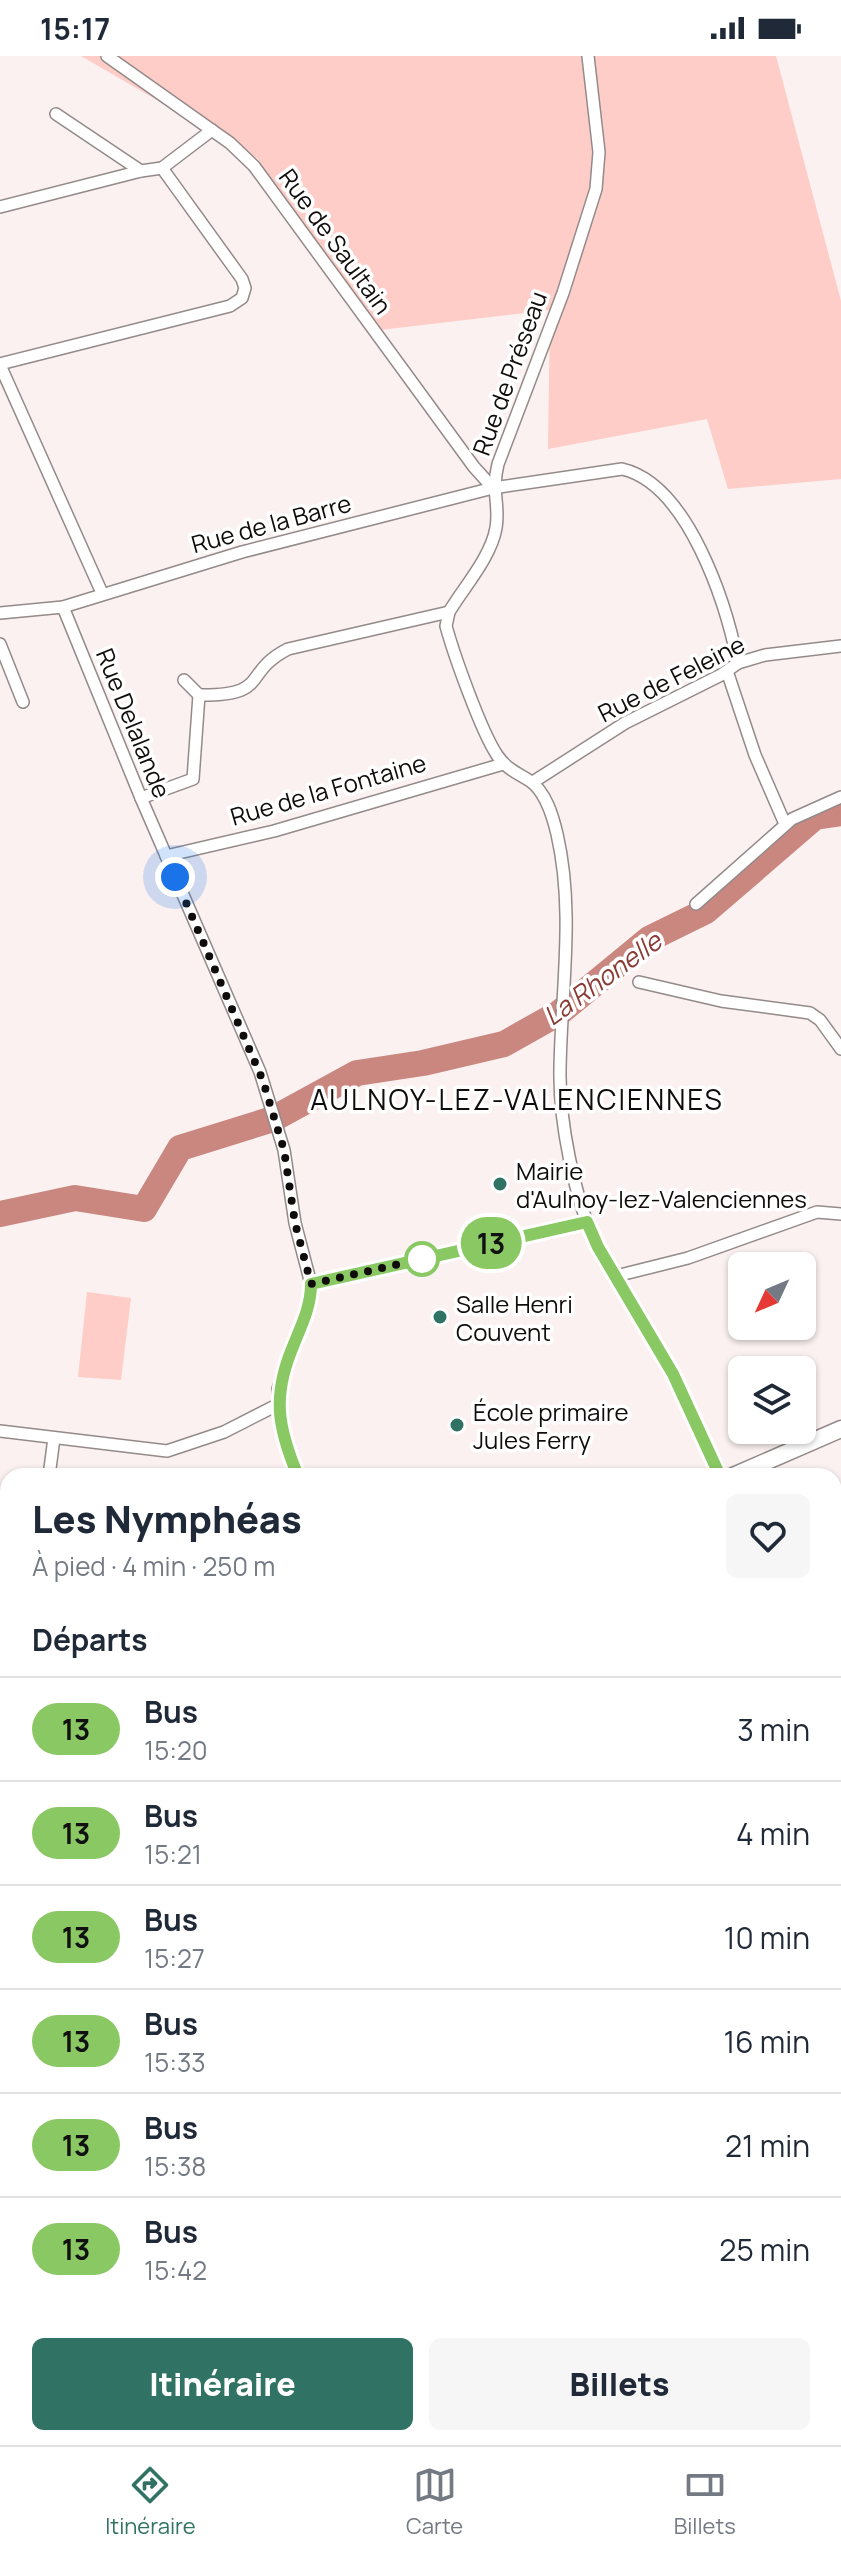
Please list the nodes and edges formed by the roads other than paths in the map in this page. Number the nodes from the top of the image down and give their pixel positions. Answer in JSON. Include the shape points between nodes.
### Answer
{"nodes":[{"id":1,"x":107,"y":56,"type":"edge"},
{"id":2,"x":588,"y":56,"type":"edge"},
{"id":3,"x":56,"y":114,"type":"dead end"},
{"id":4,"x":212,"y":130,"type":"junction"},
{"id":5,"x":162,"y":168,"type":"junction"},
{"id":6,"x":141,"y":171,"type":"junction"},
{"id":7,"x":0,"y":207,"type":"edge"},
{"id":8,"x":0,"y":364,"type":"edge"},
{"id":9,"x":493,"y":488,"type":"junction"},
{"id":10,"x":102,"y":593,"type":"junction"},
{"id":11,"x":63,"y":607,"type":"junction"},
{"id":12,"x":449,"y":612,"type":"junction"},
{"id":13,"x":0,"y":613,"type":"edge"},
{"id":14,"x":841,"y":646,"type":"edge"},
{"id":15,"x":1,"y":650,"type":"edge"},
{"id":16,"x":738,"y":663,"type":"junction"},
{"id":17,"x":727,"y":671,"type":"junction"},
{"id":18,"x":184,"y":680,"type":"dead end"},
{"id":19,"x":199,"y":695,"type":"junction"},
{"id":20,"x":23,"y":702,"type":"dead end"},
{"id":21,"x":503,"y":764,"type":"junction"},
{"id":22,"x":533,"y":782,"type":"junction"},
{"id":23,"x":841,"y":797,"type":"edge"},
{"id":24,"x":141,"y":798,"type":"junction"},
{"id":25,"x":785,"y":824,"type":"junction"},
{"id":26,"x":166,"y":856,"type":"junction"},
{"id":27,"x":696,"y":904,"type":"dead end"},
{"id":28,"x":639,"y":982,"type":"dead end"},
{"id":29,"x":841,"y":1049,"type":"edge"},
{"id":30,"x":841,"y":1214,"type":"edge"},
{"id":31,"x":587,"y":1222,"type":"junction"},
{"id":32,"x":616,"y":1276,"type":"junction"},
{"id":33,"x":311,"y":1284,"type":"junction"},
{"id":34,"x":279,"y":1404,"type":"junction"},
{"id":35,"x":841,"y":1429,"type":"edge"},
{"id":36,"x":0,"y":1431,"type":"edge"},
{"id":37,"x":54,"y":1438,"type":"junction"},
{"id":38,"x":50,"y":1468,"type":"edge"},
{"id":39,"x":295,"y":1468,"type":"edge"},
{"id":40,"x":716,"y":1468,"type":"edge"},
{"id":41,"x":751,"y":1468,"type":"edge"}],
"edges":[{"from":1,"to":4,"type":"street","name":"Rue de Saultain"},
{"from":2,"to":9,"type":"street","name":"Rue de Préseau","via":[[599,152],[596,189]]},
{"from":3,"to":6,"type":"street"},
{"from":4,"to":5,"type":"street"},
{"from":4,"to":9,"type":"street","name":"Rue de Saultain","via":[[237,148],[269,184]]},
{"from":5,"to":6,"type":"street"},
{"from":5,"to":8,"type":"street","via":[[242,279],[245,294],[230,306]]},
{"from":6,"to":7,"type":"street"},
{"from":8,"to":10,"type":"street"},
{"from":9,"to":10,"type":"street","name":"Rue de la Barre"},
{"from":9,"to":12,"type":"street","name":"Rue de Préseau","via":[[493,539]]},
{"from":9,"to":16,"type":"street","name":"Rue de la Barre","via":[[607,470],[629,471],[651,481],[684,516],[727,616]]},
{"from":10,"to":11,"type":"street","name":"Rue de la Barre"},
{"from":11,"to":13,"type":"street","name":"Rue de la Barre"},
{"from":11,"to":24,"type":"street","name":"Rue Delalande"},
{"from":12,"to":19,"type":"street","via":[[288,649],[271,660],[250,687],[232,695]]},
{"from":12,"to":21,"type":"street","via":[[447,631]]},
{"from":14,"to":16,"type":"street","name":"Rue de Feleine"},
{"from":15,"to":20,"type":"street"},
{"from":16,"to":17,"type":"street","name":"Rue de Feleine"},
{"from":17,"to":22,"type":"street","name":"Rue de Feleine","via":[[625,723]]},
{"from":17,"to":25,"type":"street"},
{"from":18,"to":19,"type":"street"},
{"from":19,"to":24,"type":"street","via":[[193,779]]},
{"from":21,"to":22,"type":"street"},
{"from":21,"to":26,"type":"street","name":"Rue de la Fontaine","via":[[274,831]]},
{"from":22,"to":31,"type":"street","via":[[551,815],[565,877],[560,1072],[564,1119]]},
{"from":23,"to":25,"type":"street"},
{"from":24,"to":26,"type":"street","name":"Rue Delalande"},
{"from":25,"to":27,"type":"street"},
{"from":26,"to":33,"type":"street","name":"Rue Delalande","via":[[269,1101]]},
{"from":28,"to":29,"type":"street","via":[[721,1001],[810,1013]]},
{"from":30,"to":32,"type":"street","via":[[817,1212],[688,1258]]},
{"from":31,"to":32,"type":"street"},
{"from":31,"to":33,"type":"street"},
{"from":32,"to":40,"type":"street","via":[[668,1365]]},
{"from":33,"to":34,"type":"street","via":[[308,1309],[280,1382]]},
{"from":34,"to":37,"type":"street","via":[[232,1429],[174,1450]]},
{"from":34,"to":39,"type":"street"},
{"from":35,"to":41,"type":"street"},
{"from":36,"to":37,"type":"street"},
{"from":37,"to":38,"type":"street"}]}
